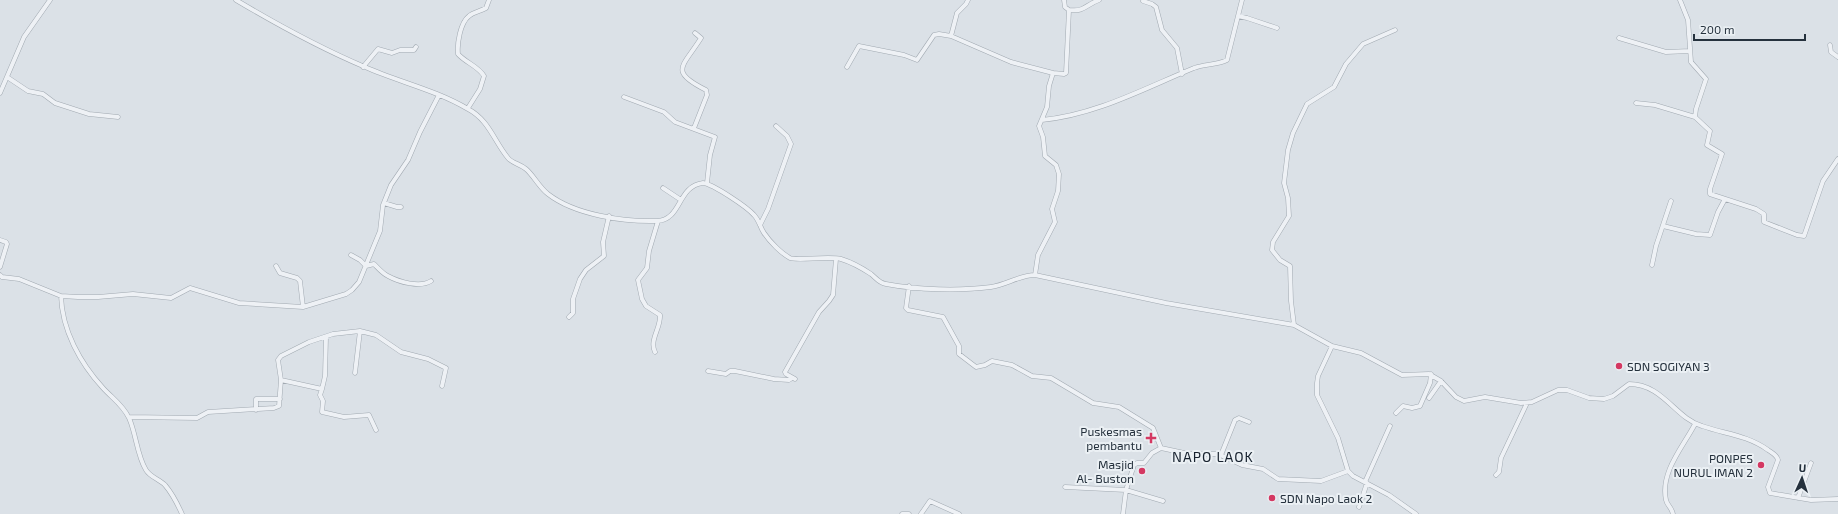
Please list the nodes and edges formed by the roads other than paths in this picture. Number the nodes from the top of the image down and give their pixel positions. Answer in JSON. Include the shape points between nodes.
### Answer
{"nodes":[{"id":1,"x":50,"y":0,"type":"edge"},
{"id":2,"x":236,"y":0,"type":"edge"},
{"id":3,"x":489,"y":0,"type":"edge"},
{"id":4,"x":968,"y":0,"type":"edge"},
{"id":5,"x":1064,"y":0,"type":"edge"},
{"id":6,"x":1099,"y":0,"type":"edge"},
{"id":7,"x":1242,"y":0,"type":"edge"},
{"id":8,"x":1680,"y":0,"type":"edge"},
{"id":9,"x":1143,"y":1,"type":"edge"},
{"id":10,"x":1069,"y":10,"type":"junction"},
{"id":11,"x":1238,"y":16,"type":"junction"},
{"id":12,"x":1277,"y":28,"type":"dead end"},
{"id":13,"x":1395,"y":30,"type":"dead end"},
{"id":14,"x":695,"y":33,"type":"dead end"},
{"id":15,"x":951,"y":36,"type":"junction"},
{"id":16,"x":1619,"y":38,"type":"dead end"},
{"id":17,"x":1830,"y":45,"type":"dead end"},
{"id":18,"x":416,"y":47,"type":"dead end"},
{"id":19,"x":1690,"y":51,"type":"junction"},
{"id":20,"x":1838,"y":57,"type":"edge"},
{"id":21,"x":364,"y":67,"type":"junction"},
{"id":22,"x":847,"y":67,"type":"dead end"},
{"id":23,"x":1054,"y":73,"type":"junction"},
{"id":24,"x":1182,"y":74,"type":"junction"},
{"id":25,"x":7,"y":77,"type":"junction"},
{"id":26,"x":0,"y":92,"type":"edge"},
{"id":27,"x":439,"y":95,"type":"junction"},
{"id":28,"x":624,"y":97,"type":"dead end"},
{"id":29,"x":1636,"y":103,"type":"dead end"},
{"id":30,"x":468,"y":108,"type":"junction"},
{"id":31,"x":118,"y":117,"type":"dead end"},
{"id":32,"x":1695,"y":117,"type":"junction"},
{"id":33,"x":1042,"y":120,"type":"junction"},
{"id":34,"x":776,"y":126,"type":"dead end"},
{"id":35,"x":694,"y":128,"type":"junction"},
{"id":36,"x":1838,"y":159,"type":"edge"},
{"id":37,"x":707,"y":183,"type":"junction"},
{"id":38,"x":663,"y":188,"type":"dead end"},
{"id":39,"x":681,"y":200,"type":"junction"},
{"id":40,"x":1725,"y":200,"type":"junction"},
{"id":41,"x":1671,"y":201,"type":"dead end"},
{"id":42,"x":384,"y":203,"type":"junction"},
{"id":43,"x":401,"y":207,"type":"dead end"},
{"id":44,"x":609,"y":216,"type":"junction"},
{"id":45,"x":658,"y":221,"type":"junction"},
{"id":46,"x":760,"y":225,"type":"junction"},
{"id":47,"x":1663,"y":226,"type":"junction"},
{"id":48,"x":0,"y":240,"type":"edge"},
{"id":49,"x":351,"y":255,"type":"dead end"},
{"id":50,"x":836,"y":259,"type":"junction"},
{"id":51,"x":1652,"y":265,"type":"dead end"},
{"id":52,"x":0,"y":266,"type":"edge"},
{"id":53,"x":276,"y":266,"type":"dead end"},
{"id":54,"x":366,"y":266,"type":"junction"},
{"id":55,"x":0,"y":275,"type":"edge"},
{"id":56,"x":1035,"y":275,"type":"junction"},
{"id":57,"x":431,"y":282,"type":"dead end"},
{"id":58,"x":909,"y":286,"type":"junction"},
{"id":59,"x":61,"y":296,"type":"junction"},
{"id":60,"x":303,"y":307,"type":"junction"},
{"id":61,"x":569,"y":317,"type":"dead end"},
{"id":62,"x":1294,"y":324,"type":"junction"},
{"id":63,"x":360,"y":331,"type":"junction"},
{"id":64,"x":326,"y":337,"type":"junction"},
{"id":65,"x":1332,"y":346,"type":"junction"},
{"id":66,"x":655,"y":352,"type":"dead end"},
{"id":67,"x":708,"y":371,"type":"dead end"},
{"id":68,"x":355,"y":372,"type":"dead end"},
{"id":69,"x":1431,"y":374,"type":"junction"},
{"id":70,"x":281,"y":380,"type":"junction"},
{"id":71,"x":1440,"y":381,"type":"junction"},
{"id":72,"x":442,"y":386,"type":"dead end"},
{"id":73,"x":322,"y":388,"type":"junction"},
{"id":74,"x":1430,"y":398,"type":"dead end"},
{"id":75,"x":280,"y":399,"type":"junction"},
{"id":76,"x":1527,"y":403,"type":"junction"},
{"id":77,"x":256,"y":410,"type":"junction"},
{"id":78,"x":1396,"y":413,"type":"dead end"},
{"id":79,"x":129,"y":417,"type":"junction"},
{"id":80,"x":1250,"y":422,"type":"dead end"},
{"id":81,"x":1695,"y":424,"type":"junction"},
{"id":82,"x":1390,"y":426,"type":"dead end"},
{"id":83,"x":376,"y":430,"type":"dead end"},
{"id":84,"x":1161,"y":448,"type":"junction"},
{"id":85,"x":1221,"y":455,"type":"junction"},
{"id":86,"x":1811,"y":463,"type":"dead end"},
{"id":87,"x":1348,"y":471,"type":"junction"},
{"id":88,"x":1496,"y":475,"type":"dead end"},
{"id":89,"x":1366,"y":482,"type":"junction"},
{"id":90,"x":1065,"y":487,"type":"dead end"},
{"id":91,"x":1126,"y":490,"type":"junction"},
{"id":92,"x":1798,"y":498,"type":"junction"},
{"id":93,"x":1838,"y":499,"type":"edge"},
{"id":94,"x":1164,"y":501,"type":"dead end"},
{"id":95,"x":1359,"y":508,"type":"dead end"},
{"id":96,"x":182,"y":514,"type":"edge"},
{"id":97,"x":902,"y":514,"type":"edge"},
{"id":98,"x":909,"y":514,"type":"edge"},
{"id":99,"x":921,"y":514,"type":"edge"},
{"id":100,"x":959,"y":514,"type":"edge"},
{"id":101,"x":1123,"y":514,"type":"edge"},
{"id":102,"x":1416,"y":514,"type":"edge"},
{"id":103,"x":1673,"y":514,"type":"edge"}],
"edges":[{"from":1,"to":25,"type":"street","via":[[24,37]]},
{"from":2,"to":21,"type":"street","via":[[300,37]]},
{"from":3,"to":30,"type":"street","via":[[486,8],[466,18],[460,35],[458,54],[484,76]]},
{"from":4,"to":15,"type":"street","via":[[957,13]]},
{"from":5,"to":10,"type":"street","via":[[1065,7]]},
{"from":6,"to":10,"type":"street","via":[[1084,10]]},
{"from":7,"to":11,"type":"street"},
{"from":8,"to":19,"type":"street","via":[[1688,20]]},
{"from":9,"to":24,"type":"street","via":[[1156,6],[1162,30],[1177,48]]},
{"from":10,"to":23,"type":"street","via":[[1066,73]]},
{"from":11,"to":12,"type":"street"},
{"from":11,"to":24,"type":"street","via":[[1226,60]]},
{"from":13,"to":62,"type":"street","via":[[1363,44],[1346,64],[1334,87],[1307,104],[1292,137],[1284,183],[1289,216],[1273,242],[1272,250],[1280,260],[1290,266]]},
{"from":14,"to":35,"type":"street","via":[[700,38],[682,71],[684,77],[706,90],[707,95]]},
{"from":15,"to":22,"type":"street","via":[[936,34],[917,60],[859,46]]},
{"from":15,"to":23,"type":"street","via":[[1011,62]]},
{"from":16,"to":19,"type":"street","via":[[1666,52]]},
{"from":17,"to":20,"type":"street","via":[[1831,52]]},
{"from":18,"to":21,"type":"street","via":[[414,50],[392,53],[378,49]]},
{"from":19,"to":32,"type":"street","via":[[1693,65],[1706,79]]},
{"from":21,"to":27,"type":"street"},
{"from":23,"to":33,"type":"street"},
{"from":24,"to":33,"type":"street","via":[[1082,114]]},
{"from":25,"to":26,"type":"street"},
{"from":25,"to":31,"type":"street","via":[[55,103],[89,114]]},
{"from":27,"to":30,"type":"street"},
{"from":27,"to":42,"type":"street"},
{"from":28,"to":35,"type":"street","via":[[664,112],[675,122]]},
{"from":29,"to":32,"type":"street","via":[[1655,105]]},
{"from":30,"to":44,"type":"street","via":[[487,125],[509,159],[526,169],[547,193],[564,204],[596,215]]},
{"from":32,"to":40,"type":"street","via":[[1710,131],[1707,145],[1722,154],[1710,193]]},
{"from":33,"to":56,"type":"street","via":[[1039,126],[1045,156],[1056,165],[1059,181],[1052,209],[1055,222],[1038,255]]},
{"from":34,"to":46,"type":"street","via":[[791,144],[768,210]]},
{"from":35,"to":37,"type":"street","via":[[715,139],[710,155]]},
{"from":36,"to":40,"type":"street","via":[[1823,181],[1804,236],[1764,222],[1764,214],[1756,209]]},
{"from":37,"to":39,"type":"street","via":[[698,183],[690,187]]},
{"from":37,"to":46,"type":"street","via":[[749,211],[758,219]]},
{"from":38,"to":39,"type":"street"},
{"from":39,"to":45,"type":"street","via":[[670,217]]},
{"from":40,"to":47,"type":"street","via":[[1710,235]]},
{"from":41,"to":47,"type":"street"},
{"from":42,"to":43,"type":"street"},
{"from":42,"to":54,"type":"street","via":[[380,231]]},
{"from":44,"to":45,"type":"street"},
{"from":44,"to":61,"type":"street","via":[[603,242],[604,256],[586,270],[580,279],[573,299],[573,314]]},
{"from":45,"to":66,"type":"street","via":[[646,268],[638,280],[646,306],[660,315],[652,345]]},
{"from":46,"to":50,"type":"street","via":[[772,243],[790,258]]},
{"from":47,"to":51,"type":"street"},
{"from":48,"to":52,"type":"street","via":[[7,244]]},
{"from":49,"to":54,"type":"street"},
{"from":50,"to":58,"type":"street","via":[[864,269],[882,284]]},
{"from":50,"to":67,"type":"street","via":[[833,295],[819,312],[785,372],[793,379],[774,379],[735,371],[726,374]]},
{"from":53,"to":60,"type":"street","via":[[280,273],[300,281]]},
{"from":54,"to":57,"type":"street","via":[[374,264],[388,276],[413,284]]},
{"from":54,"to":60,"type":"street","via":[[358,282],[346,294]]},
{"from":55,"to":59,"type":"street","via":[[19,279]]},
{"from":56,"to":58,"type":"street","via":[[991,287],[933,289]]},
{"from":56,"to":62,"type":"street","via":[[1166,303]]},
{"from":58,"to":84,"type":"street","via":[[906,308],[944,317],[959,346],[959,354],[976,367],[992,361],[1012,365],[1032,376],[1054,380],[1093,403],[1119,407],[1153,428]]},
{"from":59,"to":60,"type":"street","via":[[98,297],[133,294],[171,298],[190,288],[239,303]]},
{"from":59,"to":79,"type":"street","via":[[65,322],[79,356]]},
{"from":62,"to":65,"type":"street"},
{"from":63,"to":64,"type":"street"},
{"from":63,"to":68,"type":"street"},
{"from":63,"to":72,"type":"street","via":[[376,335],[401,352],[428,359],[446,368]]},
{"from":64,"to":70,"type":"street","via":[[304,344],[281,356],[278,360]]},
{"from":64,"to":73,"type":"street","via":[[325,376]]},
{"from":65,"to":69,"type":"street","via":[[1361,353],[1402,375]]},
{"from":65,"to":87,"type":"street","via":[[1318,376],[1317,395],[1338,438]]},
{"from":69,"to":71,"type":"street"},
{"from":69,"to":78,"type":"street","via":[[1420,406],[1402,406]]},
{"from":70,"to":73,"type":"street"},
{"from":70,"to":75,"type":"street"},
{"from":71,"to":74,"type":"street"},
{"from":71,"to":76,"type":"street","via":[[1456,397],[1464,401],[1488,397]]},
{"from":73,"to":83,"type":"street","via":[[322,412],[344,417],[369,416]]},
{"from":75,"to":77,"type":"street","via":[[276,408]]},
{"from":75,"to":77,"type":"street","via":[[256,399]]},
{"from":76,"to":81,"type":"street","via":[[1538,401],[1561,390],[1572,391],[1589,398],[1608,398],[1629,384],[1638,384],[1652,390]]},
{"from":76,"to":88,"type":"street","via":[[1501,458],[1499,472]]},
{"from":77,"to":79,"type":"street","via":[[208,412],[197,418]]},
{"from":79,"to":96,"type":"street","via":[[146,471],[165,485]]},
{"from":80,"to":85,"type":"street","via":[[1239,418],[1235,420]]},
{"from":81,"to":92,"type":"street","via":[[1746,437],[1775,455],[1778,460],[1768,491],[1774,495]]},
{"from":81,"to":103,"type":"street","via":[[1669,468],[1666,501]]},
{"from":82,"to":89,"type":"street"},
{"from":84,"to":85,"type":"street","via":[[1189,454]]},
{"from":84,"to":91,"type":"street","via":[[1152,453],[1144,463],[1135,464]]},
{"from":85,"to":87,"type":"street","via":[[1242,465],[1263,469],[1278,479],[1321,481]]},
{"from":86,"to":92,"type":"street"},
{"from":87,"to":89,"type":"street"},
{"from":89,"to":95,"type":"street"},
{"from":89,"to":102,"type":"street"},
{"from":90,"to":91,"type":"street"},
{"from":91,"to":94,"type":"street"},
{"from":91,"to":101,"type":"street"},
{"from":92,"to":93,"type":"street"},
{"from":97,"to":98,"type":"street"},
{"from":99,"to":100,"type":"street","via":[[930,501]]}]}
